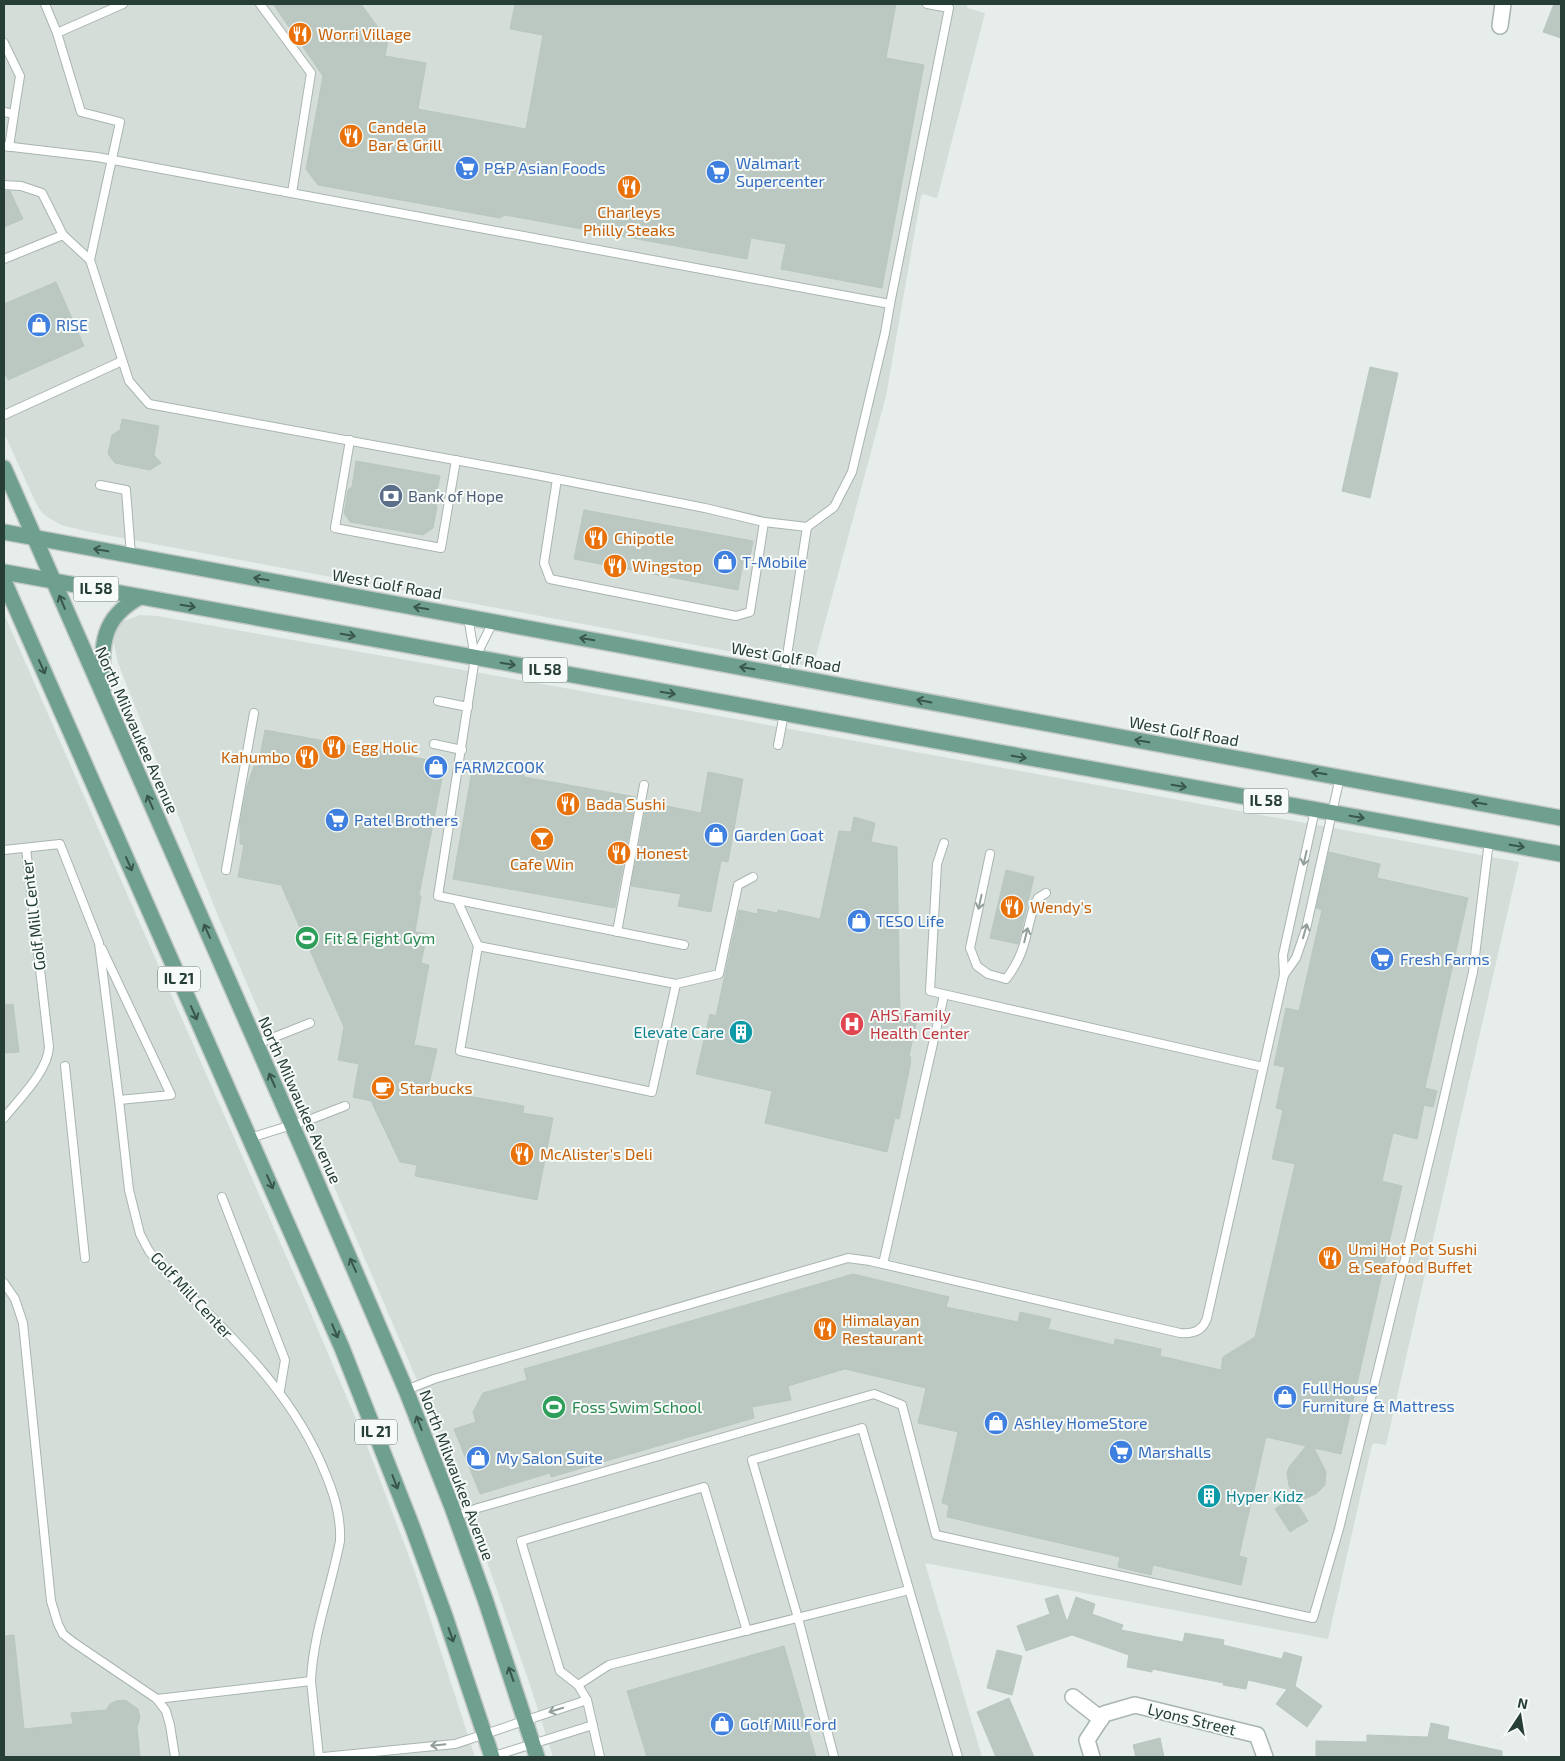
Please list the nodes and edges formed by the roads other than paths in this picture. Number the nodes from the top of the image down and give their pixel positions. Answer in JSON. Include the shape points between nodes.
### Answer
{"nodes":[{"id":1,"x":45,"y":4,"type":"edge"},
{"id":2,"x":123,"y":4,"type":"edge"},
{"id":3,"x":260,"y":4,"type":"edge"},
{"id":4,"x":927,"y":4,"type":"edge"},
{"id":5,"x":1503,"y":4,"type":"edge"},
{"id":6,"x":1500,"y":26,"type":"dead end"},
{"id":7,"x":57,"y":33,"type":"junction"},
{"id":8,"x":4,"y":43,"type":"edge"},
{"id":9,"x":4,"y":112,"type":"edge"},
{"id":10,"x":14,"y":114,"type":"junction"},
{"id":11,"x":6,"y":147,"type":"edge"},
{"id":12,"x":112,"y":160,"type":"junction"},
{"id":13,"x":4,"y":185,"type":"edge"},
{"id":14,"x":292,"y":193,"type":"junction"},
{"id":15,"x":63,"y":234,"type":"junction"},
{"id":16,"x":4,"y":259,"type":"edge"},
{"id":17,"x":90,"y":260,"type":"junction"},
{"id":18,"x":890,"y":304,"type":"junction"},
{"id":19,"x":122,"y":361,"type":"junction"},
{"id":20,"x":4,"y":415,"type":"edge"},
{"id":21,"x":350,"y":440,"type":"junction"},
{"id":22,"x":456,"y":460,"type":"junction"},
{"id":23,"x":4,"y":468,"type":"edge"},
{"id":24,"x":558,"y":479,"type":"junction"},
{"id":25,"x":100,"y":485,"type":"dead end"},
{"id":26,"x":764,"y":522,"type":"junction"},
{"id":27,"x":807,"y":527,"type":"junction"},
{"id":28,"x":4,"y":532,"type":"edge"},
{"id":29,"x":34,"y":537,"type":"junction"},
{"id":30,"x":132,"y":555,"type":"junction"},
{"id":31,"x":4,"y":572,"type":"edge"},
{"id":32,"x":4,"y":580,"type":"edge"},
{"id":33,"x":53,"y":581,"type":"junction"},
{"id":34,"x":140,"y":597,"type":"junction"},
{"id":35,"x":468,"y":617,"type":"junction"},
{"id":36,"x":492,"y":622,"type":"junction"},
{"id":37,"x":475,"y":658,"type":"junction"},
{"id":38,"x":784,"y":674,"type":"junction"},
{"id":39,"x":103,"y":695,"type":"junction"},
{"id":40,"x":438,"y":701,"type":"dead end"},
{"id":41,"x":468,"y":707,"type":"junction"},
{"id":42,"x":254,"y":713,"type":"dead end"},
{"id":43,"x":784,"y":714,"type":"junction"},
{"id":44,"x":434,"y":744,"type":"dead end"},
{"id":45,"x":778,"y":745,"type":"dead end"},
{"id":46,"x":462,"y":750,"type":"junction"},
{"id":47,"x":1340,"y":777,"type":"junction"},
{"id":48,"x":644,"y":785,"type":"dead end"},
{"id":49,"x":1316,"y":810,"type":"junction"},
{"id":50,"x":1332,"y":813,"type":"junction"},
{"id":51,"x":1561,"y":818,"type":"edge"},
{"id":52,"x":1489,"y":841,"type":"junction"},
{"id":53,"x":944,"y":843,"type":"dead end"},
{"id":54,"x":26,"y":848,"type":"junction"},
{"id":55,"x":4,"y":850,"type":"edge"},
{"id":56,"x":990,"y":854,"type":"dead end"},
{"id":57,"x":1561,"y":854,"type":"edge"},
{"id":58,"x":226,"y":870,"type":"dead end"},
{"id":59,"x":753,"y":877,"type":"dead end"},
{"id":60,"x":1046,"y":893,"type":"dead end"},
{"id":61,"x":457,"y":900,"type":"junction"},
{"id":62,"x":616,"y":932,"type":"junction"},
{"id":63,"x":99,"y":943,"type":"junction"},
{"id":64,"x":478,"y":946,"type":"junction"},
{"id":65,"x":684,"y":946,"type":"dead end"},
{"id":66,"x":1284,"y":975,"type":"junction"},
{"id":67,"x":676,"y":984,"type":"junction"},
{"id":68,"x":944,"y":995,"type":"junction"},
{"id":69,"x":310,"y":1023,"type":"dead end"},
{"id":70,"x":257,"y":1044,"type":"junction"},
{"id":71,"x":65,"y":1066,"type":"dead end"},
{"id":72,"x":1263,"y":1067,"type":"junction"},
{"id":73,"x":120,"y":1100,"type":"junction"},
{"id":74,"x":345,"y":1106,"type":"dead end"},
{"id":75,"x":4,"y":1118,"type":"edge"},
{"id":76,"x":292,"y":1125,"type":"junction"},
{"id":77,"x":250,"y":1138,"type":"junction"},
{"id":78,"x":222,"y":1197,"type":"dead end"},
{"id":79,"x":85,"y":1258,"type":"dead end"},
{"id":80,"x":883,"y":1264,"type":"junction"},
{"id":81,"x":4,"y":1283,"type":"edge"},
{"id":82,"x":280,"y":1390,"type":"junction"},
{"id":83,"x":406,"y":1390,"type":"junction"},
{"id":84,"x":455,"y":1517,"type":"junction"},
{"id":85,"x":909,"y":1590,"type":"junction"},
{"id":86,"x":798,"y":1618,"type":"junction"},
{"id":87,"x":747,"y":1631,"type":"junction"},
{"id":88,"x":311,"y":1681,"type":"junction"},
{"id":89,"x":578,"y":1685,"type":"junction"},
{"id":90,"x":1073,"y":1697,"type":"dead end"},
{"id":91,"x":157,"y":1699,"type":"junction"},
{"id":92,"x":587,"y":1700,"type":"junction"},
{"id":93,"x":1101,"y":1719,"type":"junction"},
{"id":94,"x":526,"y":1721,"type":"junction"},
{"id":95,"x":593,"y":1725,"type":"junction"},
{"id":96,"x":485,"y":1733,"type":"junction"},
{"id":97,"x":535,"y":1751,"type":"edge"},
{"id":98,"x":175,"y":1757,"type":"edge"},
{"id":99,"x":321,"y":1757,"type":"edge"},
{"id":100,"x":492,"y":1757,"type":"edge"},
{"id":101,"x":600,"y":1757,"type":"edge"},
{"id":102,"x":834,"y":1757,"type":"edge"},
{"id":103,"x":958,"y":1757,"type":"edge"},
{"id":104,"x":1092,"y":1757,"type":"edge"},
{"id":105,"x":1265,"y":1757,"type":"edge"}],
"edges":[{"from":1,"to":7,"type":"lane"},
{"from":2,"to":7,"type":"lane"},
{"from":3,"to":14,"type":"lane","via":[[311,73]]},
{"from":4,"to":18,"type":"lane","via":[[949,8]]},
{"from":5,"to":6,"type":"street"},
{"from":7,"to":12,"type":"lane","via":[[81,112],[120,122]]},
{"from":8,"to":10,"type":"lane","via":[[20,76]]},
{"from":9,"to":10,"type":"lane"},
{"from":10,"to":11,"type":"lane"},
{"from":11,"to":12,"type":"lane"},
{"from":12,"to":14,"type":"lane"},
{"from":12,"to":17,"type":"lane"},
{"from":13,"to":15,"type":"lane","via":[[21,186],[42,193]]},
{"from":14,"to":18,"type":"lane"},
{"from":15,"to":16,"type":"lane"},
{"from":15,"to":17,"type":"lane"},
{"from":17,"to":19,"type":"lane"},
{"from":18,"to":27,"type":"lane","via":[[852,472],[834,507]]},
{"from":19,"to":20,"type":"lane"},
{"from":19,"to":21,"type":"lane","via":[[129,381],[149,404]]},
{"from":21,"to":22,"type":"lane"},
{"from":21,"to":22,"type":"lane","via":[[335,528],[441,548]]},
{"from":22,"to":24,"type":"lane"},
{"from":23,"to":29,"type":"main road","name":"North Milwaukee Avenue","number":"IL 21"},
{"from":24,"to":26,"type":"lane"},
{"from":24,"to":26,"type":"lane","via":[[544,563],[550,579],[736,616],[750,612]]},
{"from":25,"to":30,"type":"lane","via":[[126,490]]},
{"from":26,"to":27,"type":"lane"},
{"from":27,"to":38,"type":"lane"},
{"from":28,"to":29,"type":"main road","name":"West Golf Road","number":"IL 58"},
{"from":30,"to":29,"type":"main road","name":"West Golf Road","number":"IL 58","one_way":true},
{"from":29,"to":33,"type":"main road","name":"North Milwaukee Avenue","number":"IL 21"},
{"from":35,"to":30,"type":"main road","name":"West Golf Road","number":"IL 58","one_way":true},
{"from":31,"to":33,"type":"main road","number":"IL 58"},
{"from":32,"to":77,"type":"main road","number":"IL 21","one_way":true},
{"from":33,"to":34,"type":"main road","number":"IL 58"},
{"from":39,"to":33,"type":"main road","name":"North Milwaukee Avenue","number":"IL 21","one_way":true},
{"from":34,"to":37,"type":"main road","number":"IL 58","one_way":true},
{"from":34,"to":39,"type":"main road","via":[[121,608],[106,629]]},
{"from":35,"to":36,"type":"main road","name":"West Golf Road","number":"IL 58"},
{"from":35,"to":37,"type":"lane"},
{"from":36,"to":37,"type":"lane"},
{"from":38,"to":36,"type":"main road","name":"West Golf Road","number":"IL 58","one_way":true},
{"from":37,"to":41,"type":"lane"},
{"from":37,"to":43,"type":"main road","number":"IL 58","one_way":true},
{"from":47,"to":38,"type":"main road","name":"West Golf Road","number":"IL 58","one_way":true},
{"from":70,"to":39,"type":"main road","name":"North Milwaukee Avenue","number":"IL 21","one_way":true},
{"from":40,"to":41,"type":"lane"},
{"from":41,"to":46,"type":"lane"},
{"from":42,"to":58,"type":"lane"},
{"from":43,"to":45,"type":"lane"},
{"from":43,"to":49,"type":"main road","number":"IL 58","one_way":true},
{"from":44,"to":46,"type":"lane"},
{"from":46,"to":61,"type":"lane","via":[[438,896]]},
{"from":47,"to":50,"type":"lane"},
{"from":51,"to":47,"type":"main road","name":"West Golf Road","number":"IL 58","one_way":true},
{"from":48,"to":62,"type":"lane"},
{"from":49,"to":50,"type":"main road","number":"IL 58"},
{"from":49,"to":66,"type":"lane","one_way":true,"via":[[1283,955]]},
{"from":50,"to":52,"type":"main road","number":"IL 58","one_way":true},
{"from":66,"to":50,"type":"lane","one_way":true,"via":[[1296,958],[1306,929]]},
{"from":52,"to":57,"type":"main road","number":"IL 58","one_way":true},
{"from":52,"to":84,"type":"lane","via":[[1470,982],[1437,1128],[1339,1529],[1313,1618],[936,1535],[902,1405],[874,1394]]},
{"from":53,"to":68,"type":"lane","via":[[937,864],[930,990]]},
{"from":54,"to":55,"type":"lane","name":"Golf Mill Center"},
{"from":54,"to":63,"type":"lane","name":"Golf Mill Center","via":[[60,844]]},
{"from":54,"to":75,"type":"lane","name":"Golf Mill Center","via":[[49,1047],[39,1072]]},
{"from":56,"to":60,"type":"lane","one_way":true,"via":[[970,948],[976,966],[988,974],[1006,979],[1022,954],[1035,902]]},
{"from":59,"to":67,"type":"lane","via":[[738,885],[719,974]]},
{"from":61,"to":62,"type":"lane"},
{"from":61,"to":64,"type":"lane"},
{"from":62,"to":65,"type":"lane"},
{"from":63,"to":73,"type":"lane","name":"Golf Mill Center"},
{"from":63,"to":73,"type":"lane","via":[[171,1095]]},
{"from":64,"to":67,"type":"lane"},
{"from":64,"to":67,"type":"lane","via":[[460,1051],[652,1092]]},
{"from":66,"to":72,"type":"lane"},
{"from":68,"to":72,"type":"lane"},
{"from":68,"to":80,"type":"lane"},
{"from":69,"to":70,"type":"lane"},
{"from":76,"to":70,"type":"main road","name":"North Milwaukee Avenue","number":"IL 21","one_way":true},
{"from":71,"to":79,"type":"lane"},
{"from":72,"to":80,"type":"lane","via":[[1208,1318],[1198,1331],[1177,1332]]},
{"from":73,"to":82,"type":"lane","name":"Golf Mill Center","via":[[132,1207],[149,1251]]},
{"from":74,"to":76,"type":"lane"},
{"from":76,"to":77,"type":"lane"},
{"from":83,"to":76,"type":"main road","name":"North Milwaukee Avenue","number":"IL 21","one_way":true},
{"from":77,"to":96,"type":"main road","number":"IL 21","one_way":true,"via":[[378,1437]]},
{"from":78,"to":82,"type":"lane","via":[[285,1360]]},
{"from":80,"to":83,"type":"lane","via":[[847,1258],[443,1376]]},
{"from":81,"to":91,"type":"lane","via":[[15,1299],[23,1323],[52,1601],[58,1624],[63,1634],[83,1651]]},
{"from":82,"to":88,"type":"lane","name":"Golf Mill Center","via":[[319,1457],[334,1496],[341,1528]]},
{"from":84,"to":83,"type":"main road","name":"North Milwaukee Avenue","number":"IL 21","one_way":true},
{"from":94,"to":84,"type":"main road","name":"North Milwaukee Avenue","number":"IL 21","one_way":true},
{"from":85,"to":86,"type":"lane"},
{"from":85,"to":86,"type":"lane","via":[[862,1428],[752,1460]]},
{"from":85,"to":103,"type":"lane"},
{"from":86,"to":87,"type":"lane"},
{"from":86,"to":102,"type":"lane"},
{"from":87,"to":89,"type":"lane","via":[[609,1665]]},
{"from":87,"to":89,"type":"lane","via":[[704,1487],[521,1541],[560,1671]]},
{"from":88,"to":91,"type":"lane"},
{"from":88,"to":99,"type":"lane","name":"Golf Mill Center"},
{"from":89,"to":92,"type":"lane"},
{"from":90,"to":93,"type":"street"},
{"from":91,"to":98,"type":"lane","via":[[166,1711]]},
{"from":92,"to":94,"type":"lane","name":"Golf Mill Center","one_way":true},
{"from":92,"to":95,"type":"lane"},
{"from":93,"to":104,"type":"street","via":[[1087,1740]]},
{"from":93,"to":105,"type":"street","name":"Lyons Street","via":[[1104,1714],[1135,1705],[1257,1735]]},
{"from":94,"to":96,"type":"lane","name":"Golf Mill Center"},
{"from":94,"to":97,"type":"main road","name":"North Milwaukee Avenue","number":"IL 21"},
{"from":95,"to":97,"type":"lane"},
{"from":95,"to":101,"type":"lane"},
{"from":96,"to":99,"type":"lane","name":"Golf Mill Center","one_way":true,"via":[[455,1744]]},
{"from":96,"to":100,"type":"main road","number":"IL 21"},
{"from":97,"to":100,"type":"lane"}]}
